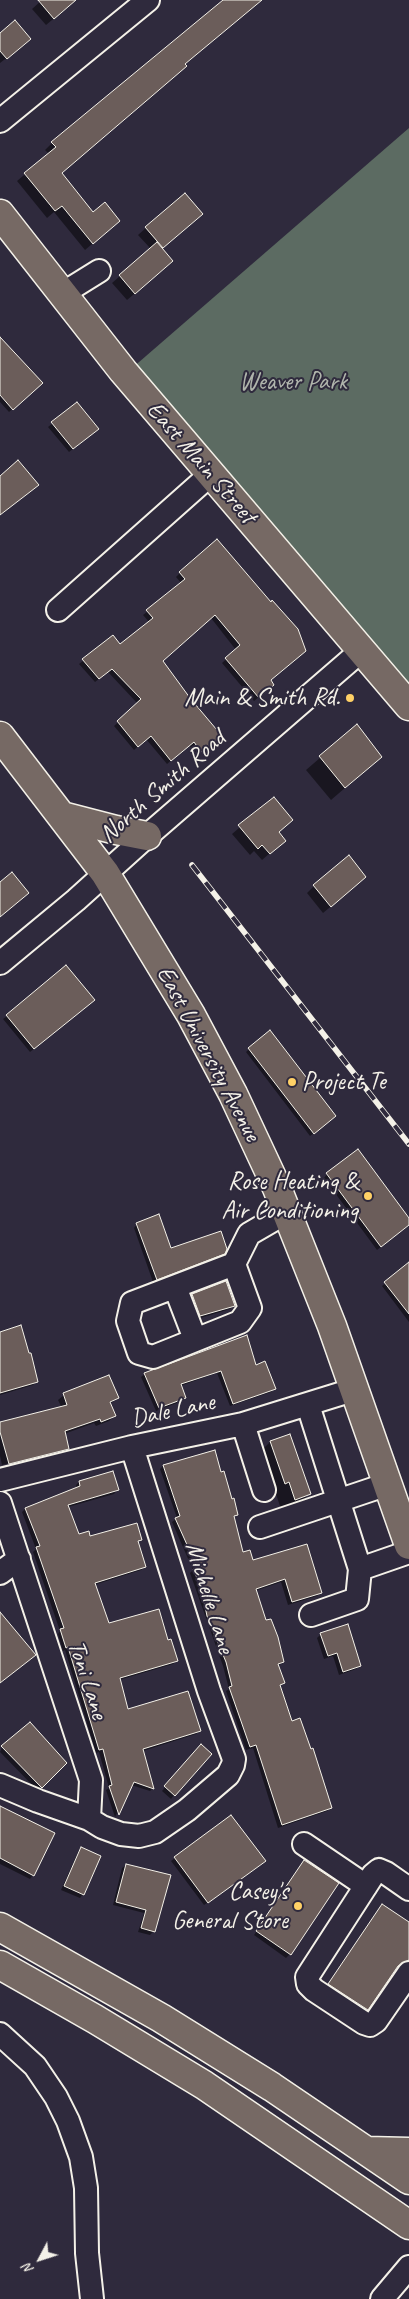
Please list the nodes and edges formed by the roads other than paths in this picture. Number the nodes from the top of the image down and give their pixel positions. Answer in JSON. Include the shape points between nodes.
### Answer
{"nodes":[{"id":1,"x":148,"y":0,"type":"edge"},
{"id":2,"x":0,"y":122,"type":"edge"},
{"id":3,"x":0,"y":214,"type":"edge"},
{"id":4,"x":99,"y":271,"type":"dead end"},
{"id":5,"x":62,"y":294,"type":"junction"},
{"id":6,"x":211,"y":474,"type":"junction"},
{"id":7,"x":58,"y":610,"type":"dead end"},
{"id":8,"x":362,"y":650,"type":"junction"},
{"id":9,"x":409,"y":706,"type":"edge"},
{"id":10,"x":0,"y":736,"type":"edge"},
{"id":11,"x":62,"y":816,"type":"junction"},
{"id":12,"x":147,"y":836,"type":"junction"},
{"id":13,"x":105,"y":873,"type":"junction"},
{"id":14,"x":0,"y":964,"type":"edge"},
{"id":15,"x":287,"y":1212,"type":"junction"},
{"id":16,"x":234,"y":1264,"type":"junction"},
{"id":17,"x":175,"y":1287,"type":"junction"},
{"id":18,"x":195,"y":1340,"type":"junction"},
{"id":19,"x":356,"y":1389,"type":"junction"},
{"id":20,"x":308,"y":1405,"type":"junction"},
{"id":21,"x":244,"y":1424,"type":"junction"},
{"id":22,"x":132,"y":1447,"type":"junction"},
{"id":23,"x":0,"y":1480,"type":"edge"},
{"id":24,"x":388,"y":1484,"type":"junction"},
{"id":25,"x":264,"y":1490,"type":"dead end"},
{"id":26,"x":338,"y":1500,"type":"junction"},
{"id":27,"x":0,"y":1503,"type":"edge"},
{"id":28,"x":260,"y":1527,"type":"dead end"},
{"id":29,"x":409,"y":1545,"type":"edge"},
{"id":30,"x":409,"y":1552,"type":"edge"},
{"id":31,"x":19,"y":1559,"type":"junction"},
{"id":32,"x":360,"y":1570,"type":"junction"},
{"id":33,"x":0,"y":1573,"type":"edge"},
{"id":34,"x":310,"y":1615,"type":"dead end"},
{"id":35,"x":0,"y":1785,"type":"edge"},
{"id":36,"x":89,"y":1819,"type":"junction"},
{"id":37,"x":304,"y":1844,"type":"dead end"},
{"id":38,"x":366,"y":1886,"type":"junction"},
{"id":39,"x":409,"y":1889,"type":"edge"},
{"id":40,"x":0,"y":1927,"type":"edge"},
{"id":41,"x":0,"y":1966,"type":"edge"},
{"id":42,"x":409,"y":1973,"type":"edge"},
{"id":43,"x":0,"y":2034,"type":"edge"},
{"id":44,"x":367,"y":2151,"type":"junction"},
{"id":45,"x":409,"y":2152,"type":"edge"},
{"id":46,"x":409,"y":2180,"type":"edge"},
{"id":47,"x":409,"y":2225,"type":"edge"},
{"id":48,"x":409,"y":2267,"type":"edge"},
{"id":49,"x":409,"y":2294,"type":"edge"},
{"id":50,"x":92,"y":2299,"type":"edge"},
{"id":51,"x":382,"y":2299,"type":"edge"},
{"id":52,"x":392,"y":2299,"type":"edge"}],
"edges":[{"from":1,"to":2,"type":"street"},
{"from":3,"to":5,"type":"main road","name":"East Main Street"},
{"from":4,"to":5,"type":"street"},
{"from":5,"to":6,"type":"main road","name":"East Main Street"},
{"from":6,"to":7,"type":"street"},
{"from":6,"to":8,"type":"main road","name":"East Main Street"},
{"from":8,"to":9,"type":"main road","name":"East Main Street"},
{"from":8,"to":12,"type":"street","name":"North Smith Road"},
{"from":10,"to":11,"type":"main road","name":"East University Avenue"},
{"from":11,"to":12,"type":"main road"},
{"from":11,"to":13,"type":"main road","name":"East University Avenue"},
{"from":12,"to":13,"type":"street","name":"North Smith Road"},
{"from":13,"to":14,"type":"street","name":"North Smith Road"},
{"from":13,"to":15,"type":"main road","name":"East University Avenue","via":[[196,1024],[233,1094]]},
{"from":15,"to":16,"type":"street","via":[[249,1234]]},
{"from":15,"to":19,"type":"main road","name":"East University Avenue"},
{"from":16,"to":17,"type":"street"},
{"from":16,"to":18,"type":"street","via":[[250,1308],[240,1322]]},
{"from":17,"to":18,"type":"street"},
{"from":17,"to":18,"type":"street","via":[[132,1303],[128,1321],[139,1353],[153,1357]]},
{"from":19,"to":20,"type":"street","name":"Dale Lane"},
{"from":19,"to":24,"type":"main road","name":"East University Avenue"},
{"from":20,"to":21,"type":"street","name":"Dale Lane"},
{"from":20,"to":26,"type":"street"},
{"from":21,"to":22,"type":"street","name":"Dale Lane"},
{"from":21,"to":25,"type":"street"},
{"from":22,"to":23,"type":"street","name":"Dale Lane"},
{"from":22,"to":36,"type":"street","name":"Michelle Lane","via":[[209,1692],[234,1759],[228,1775],[155,1832],[140,1836],[122,1834]]},
{"from":24,"to":26,"type":"street"},
{"from":24,"to":29,"type":"main road","name":"East University Avenue"},
{"from":26,"to":28,"type":"street"},
{"from":26,"to":32,"type":"street"},
{"from":27,"to":31,"type":"street","name":"Toni Lane"},
{"from":30,"to":32,"type":"street"},
{"from":31,"to":33,"type":"street"},
{"from":31,"to":36,"type":"street","name":"Toni Lane","via":[[90,1780]]},
{"from":32,"to":34,"type":"street","via":[[356,1599]]},
{"from":35,"to":36,"type":"street"},
{"from":37,"to":38,"type":"street"},
{"from":38,"to":39,"type":"street","via":[[379,1870]]},
{"from":38,"to":42,"type":"street","via":[[306,1977],[308,1984],[370,2025],[376,2022]]},
{"from":40,"to":44,"type":"main road","via":[[161,2018]]},
{"from":41,"to":47,"type":"main road","via":[[204,2085]]},
{"from":43,"to":50,"type":"street","via":[[35,2066],[56,2097],[81,2157],[86,2188],[87,2253]]},
{"from":44,"to":45,"type":"main road"},
{"from":44,"to":46,"type":"main road"},
{"from":48,"to":51,"type":"street"},
{"from":49,"to":52,"type":"street"}]}
